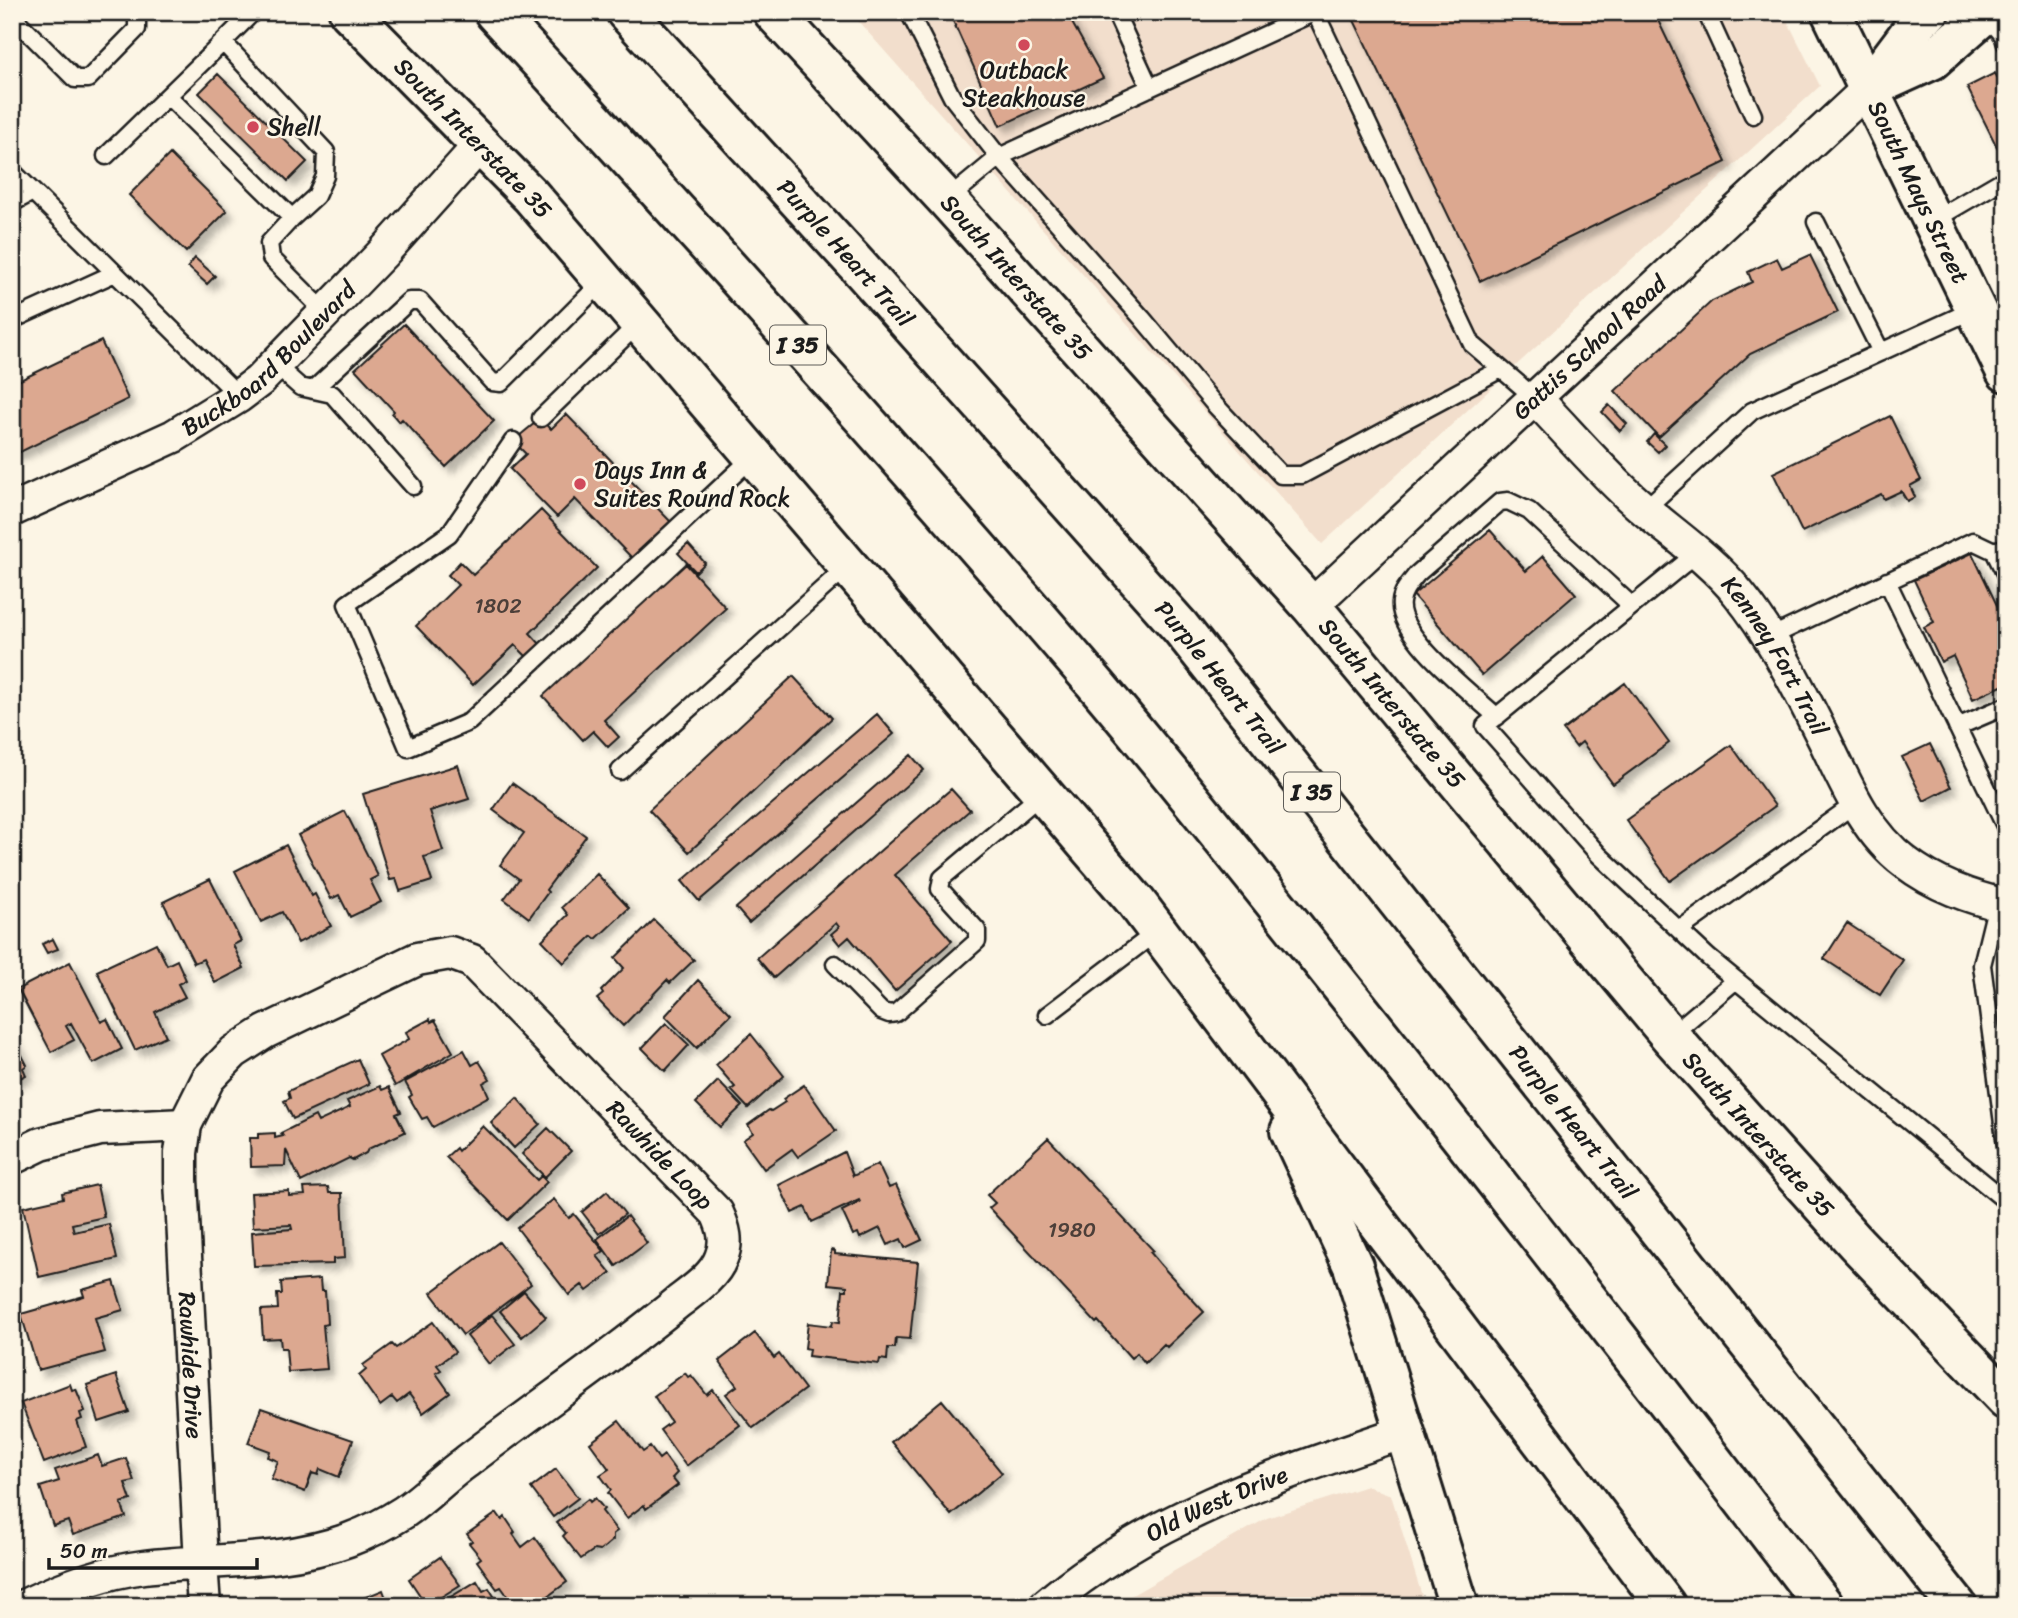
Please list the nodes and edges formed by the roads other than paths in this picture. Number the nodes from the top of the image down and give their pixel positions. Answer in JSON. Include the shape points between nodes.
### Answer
{"nodes":[{"id":1,"x":135,"y":12,"type":"edge"},
{"id":2,"x":253,"y":12,"type":"edge"},
{"id":3,"x":349,"y":12,"type":"edge"},
{"id":4,"x":494,"y":12,"type":"edge"},
{"id":5,"x":626,"y":12,"type":"edge"},
{"id":6,"x":773,"y":12,"type":"edge"},
{"id":7,"x":909,"y":12,"type":"edge"},
{"id":8,"x":1115,"y":12,"type":"edge"},
{"id":9,"x":1706,"y":12,"type":"edge"},
{"id":10,"x":1831,"y":12,"type":"edge"},
{"id":11,"x":1929,"y":12,"type":"edge"},
{"id":12,"x":12,"y":16,"type":"edge"},
{"id":13,"x":1993,"y":23,"type":"edge"},
{"id":14,"x":223,"y":42,"type":"junction"},
{"id":15,"x":1150,"y":88,"type":"junction"},
{"id":16,"x":1868,"y":89,"type":"junction"},
{"id":17,"x":168,"y":96,"type":"junction"},
{"id":18,"x":1753,"y":115,"type":"dead end"},
{"id":19,"x":480,"y":145,"type":"junction"},
{"id":20,"x":106,"y":156,"type":"dead end"},
{"id":21,"x":999,"y":157,"type":"junction"},
{"id":22,"x":12,"y":171,"type":"edge"},
{"id":23,"x":2006,"y":178,"type":"edge"},
{"id":24,"x":33,"y":192,"type":"junction"},
{"id":25,"x":947,"y":200,"type":"junction"},
{"id":26,"x":12,"y":203,"type":"edge"},
{"id":27,"x":292,"y":218,"type":"junction"},
{"id":28,"x":1932,"y":221,"type":"junction"},
{"id":29,"x":1816,"y":222,"type":"dead end"},
{"id":30,"x":115,"y":273,"type":"junction"},
{"id":31,"x":604,"y":280,"type":"junction"},
{"id":32,"x":1975,"y":309,"type":"junction"},
{"id":33,"x":325,"y":312,"type":"junction"},
{"id":34,"x":12,"y":320,"type":"edge"},
{"id":35,"x":640,"y":322,"type":"junction"},
{"id":36,"x":1881,"y":352,"type":"junction"},
{"id":37,"x":274,"y":365,"type":"junction"},
{"id":38,"x":1501,"y":369,"type":"junction"},
{"id":39,"x":2006,"y":372,"type":"edge"},
{"id":40,"x":313,"y":390,"type":"junction"},
{"id":41,"x":239,"y":396,"type":"junction"},
{"id":42,"x":1535,"y":398,"type":"junction"},
{"id":43,"x":541,"y":418,"type":"dead end"},
{"id":44,"x":513,"y":440,"type":"dead end"},
{"id":45,"x":754,"y":456,"type":"junction"},
{"id":46,"x":413,"y":486,"type":"dead end"},
{"id":47,"x":1645,"y":509,"type":"junction"},
{"id":48,"x":12,"y":510,"type":"edge"},
{"id":49,"x":2000,"y":549,"type":"edge"},
{"id":50,"x":1698,"y":553,"type":"junction"},
{"id":51,"x":848,"y":566,"type":"junction"},
{"id":52,"x":2006,"y":575,"type":"edge"},
{"id":53,"x":1886,"y":581,"type":"junction"},
{"id":54,"x":1311,"y":606,"type":"junction"},
{"id":55,"x":1632,"y":606,"type":"junction"},
{"id":56,"x":1770,"y":637,"type":"junction"},
{"id":57,"x":2006,"y":706,"type":"edge"},
{"id":58,"x":1497,"y":717,"type":"junction"},
{"id":59,"x":1957,"y":727,"type":"junction"},
{"id":60,"x":621,"y":771,"type":"dead end"},
{"id":61,"x":1043,"y":793,"type":"junction"},
{"id":62,"x":1856,"y":803,"type":"junction"},
{"id":63,"x":2006,"y":828,"type":"edge"},
{"id":64,"x":2001,"y":905,"type":"edge"},
{"id":65,"x":1158,"y":930,"type":"junction"},
{"id":66,"x":1679,"y":930,"type":"junction"},
{"id":67,"x":835,"y":964,"type":"dead end"},
{"id":68,"x":1736,"y":980,"type":"junction"},
{"id":69,"x":1216,"y":1006,"type":"junction"},
{"id":70,"x":1047,"y":1014,"type":"dead end"},
{"id":71,"x":1670,"y":1036,"type":"junction"},
{"id":72,"x":185,"y":1125,"type":"junction"},
{"id":73,"x":2006,"y":1146,"type":"edge"},
{"id":74,"x":12,"y":1158,"type":"edge"},
{"id":75,"x":2006,"y":1202,"type":"edge"},
{"id":76,"x":2006,"y":1399,"type":"edge"},
{"id":77,"x":1404,"y":1432,"type":"junction"},
{"id":78,"x":201,"y":1563,"type":"junction"},
{"id":79,"x":24,"y":1606,"type":"edge"},
{"id":80,"x":204,"y":1606,"type":"edge"},
{"id":81,"x":1045,"y":1606,"type":"edge"},
{"id":82,"x":1459,"y":1606,"type":"edge"},
{"id":83,"x":1666,"y":1606,"type":"edge"},
{"id":84,"x":1824,"y":1606,"type":"edge"},
{"id":85,"x":1957,"y":1606,"type":"edge"}],
"edges":[{"from":1,"to":12,"type":"lane","via":[[136,29],[88,79],[75,79]]},
{"from":2,"to":14,"type":"lane"},
{"from":3,"to":19,"type":"main road","name":"South Interstate 35"},
{"from":4,"to":84,"type":"main road","number":"I 35","via":[[892,449],[1095,684],[1448,1119]]},
{"from":5,"to":85,"type":"main road","name":"Purple Heart Trail","number":"I 35","via":[[1180,627]]},
{"from":6,"to":25,"type":"main road","name":"South Interstate 35"},
{"from":7,"to":21,"type":"lane","via":[[952,97]]},
{"from":8,"to":15,"type":"lane"},
{"from":9,"to":18,"type":"lane"},
{"from":10,"to":16,"type":"main road","name":"South Mays Street"},
{"from":11,"to":16,"type":"main road","name":"Gattis School Road"},
{"from":13,"to":16,"type":"main road","name":"Gattis School Road","via":[[1932,60]]},
{"from":14,"to":17,"type":"lane"},
{"from":14,"to":27,"type":"lane","via":[[326,152],[325,176],[316,196]]},
{"from":15,"to":21,"type":"lane"},
{"from":15,"to":38,"type":"lane","via":[[1315,12],[1472,344]]},
{"from":16,"to":28,"type":"main road","name":"South Mays Street"},
{"from":16,"to":42,"type":"street","name":"Gattis School Road"},
{"from":17,"to":20,"type":"lane"},
{"from":17,"to":27,"type":"lane"},
{"from":19,"to":31,"type":"main road","name":"South Interstate 35"},
{"from":19,"to":33,"type":"street","name":"Buckboard Boulevard"},
{"from":21,"to":25,"type":"lane"},
{"from":21,"to":38,"type":"lane","via":[[1215,405],[1282,475],[1302,475]]},
{"from":22,"to":24,"type":"lane"},
{"from":23,"to":28,"type":"lane"},
{"from":24,"to":26,"type":"lane"},
{"from":24,"to":30,"type":"lane"},
{"from":25,"to":54,"type":"main road","name":"South Interstate 35"},
{"from":27,"to":33,"type":"lane","via":[[269,243],[271,258]]},
{"from":28,"to":32,"type":"main road","name":"South Mays Street"},
{"from":29,"to":36,"type":"lane"},
{"from":30,"to":34,"type":"lane"},
{"from":30,"to":41,"type":"lane"},
{"from":31,"to":35,"type":"main road","name":"South Interstate 35"},
{"from":31,"to":40,"type":"lane","via":[[501,383],[492,382],[415,299]]},
{"from":32,"to":36,"type":"lane"},
{"from":32,"to":39,"type":"main road","name":"South Mays Street"},
{"from":33,"to":37,"type":"street","name":"Buckboard Boulevard"},
{"from":35,"to":43,"type":"lane"},
{"from":35,"to":45,"type":"main road","name":"South Interstate 35"},
{"from":36,"to":47,"type":"lane","via":[[1752,411]]},
{"from":37,"to":40,"type":"lane","via":[[300,387]]},
{"from":37,"to":41,"type":"street","name":"Buckboard Boulevard"},
{"from":38,"to":42,"type":"lane"},
{"from":40,"to":46,"type":"lane","via":[[332,394]]},
{"from":41,"to":48,"type":"street","name":"Buckboard Boulevard","via":[[174,436]]},
{"from":42,"to":47,"type":"street","name":"Kenney Fort Trail"},
{"from":42,"to":54,"type":"street","name":"Gattis School Road"},
{"from":44,"to":45,"type":"lane","via":[[449,534],[347,604],[408,748],[468,722]]},
{"from":45,"to":51,"type":"main road","name":"South Interstate 35"},
{"from":47,"to":50,"type":"street","name":"Kenney Fort Trail"},
{"from":49,"to":52,"type":"lane"},
{"from":49,"to":53,"type":"lane","via":[[1973,541]]},
{"from":50,"to":55,"type":"lane"},
{"from":50,"to":56,"type":"street","name":"Kenney Fort Trail","via":[[1736,591]]},
{"from":51,"to":60,"type":"lane"},
{"from":51,"to":61,"type":"main road","name":"South Interstate 35"},
{"from":53,"to":56,"type":"lane"},
{"from":53,"to":59,"type":"lane"},
{"from":54,"to":71,"type":"main road","name":"South Interstate 35"},
{"from":55,"to":58,"type":"lane"},
{"from":55,"to":58,"type":"lane","via":[[1529,512],[1516,503],[1500,502],[1417,574],[1401,602],[1405,622],[1429,656]]},
{"from":56,"to":62,"type":"street","name":"Kenney Fort Trail"},
{"from":57,"to":59,"type":"lane"},
{"from":58,"to":66,"type":"lane","via":[[1485,726],[1599,855]]},
{"from":59,"to":63,"type":"lane"},
{"from":61,"to":65,"type":"main road","name":"South Interstate 35"},
{"from":61,"to":67,"type":"lane","via":[[942,878],[940,889],[977,930],[977,941],[896,1013],[881,1011]]},
{"from":62,"to":64,"type":"street","name":"Kenney Fort Trail","via":[[1903,861],[1968,897]]},
{"from":62,"to":66,"type":"lane"},
{"from":64,"to":73,"type":"lane","via":[[1982,965]]},
{"from":65,"to":69,"type":"main road","name":"South Interstate 35"},
{"from":65,"to":70,"type":"lane"},
{"from":66,"to":68,"type":"lane"},
{"from":68,"to":71,"type":"lane"},
{"from":68,"to":75,"type":"lane"},
{"from":69,"to":77,"type":"main road","name":"South Interstate 35","via":[[1281,1113],[1353,1266]]},
{"from":69,"to":83,"type":"main road","name":"South Interstate 35"},
{"from":71,"to":76,"type":"main road","name":"South Interstate 35","via":[[1856,1243]]},
{"from":72,"to":74,"type":"street","via":[[100,1129],[41,1144]]},
{"from":72,"to":78,"type":"street","name":"Rawhide Drive","via":[[181,1180]]},
{"from":72,"to":78,"type":"street","name":"Rawhide Loop","via":[[208,1079],[255,1038],[417,959],[450,953],[482,969],[717,1213],[725,1237],[721,1260],[708,1277],[397,1516],[349,1540],[308,1552]]},
{"from":77,"to":81,"type":"street","name":"Old West Drive","via":[[1202,1506],[1098,1565]]},
{"from":77,"to":82,"type":"main road","name":"South Interstate 35"},
{"from":78,"to":79,"type":"street","name":"Rawhide Loop","via":[[142,1567],[79,1583]]},
{"from":78,"to":80,"type":"street","name":"Rawhide Drive"}]}
